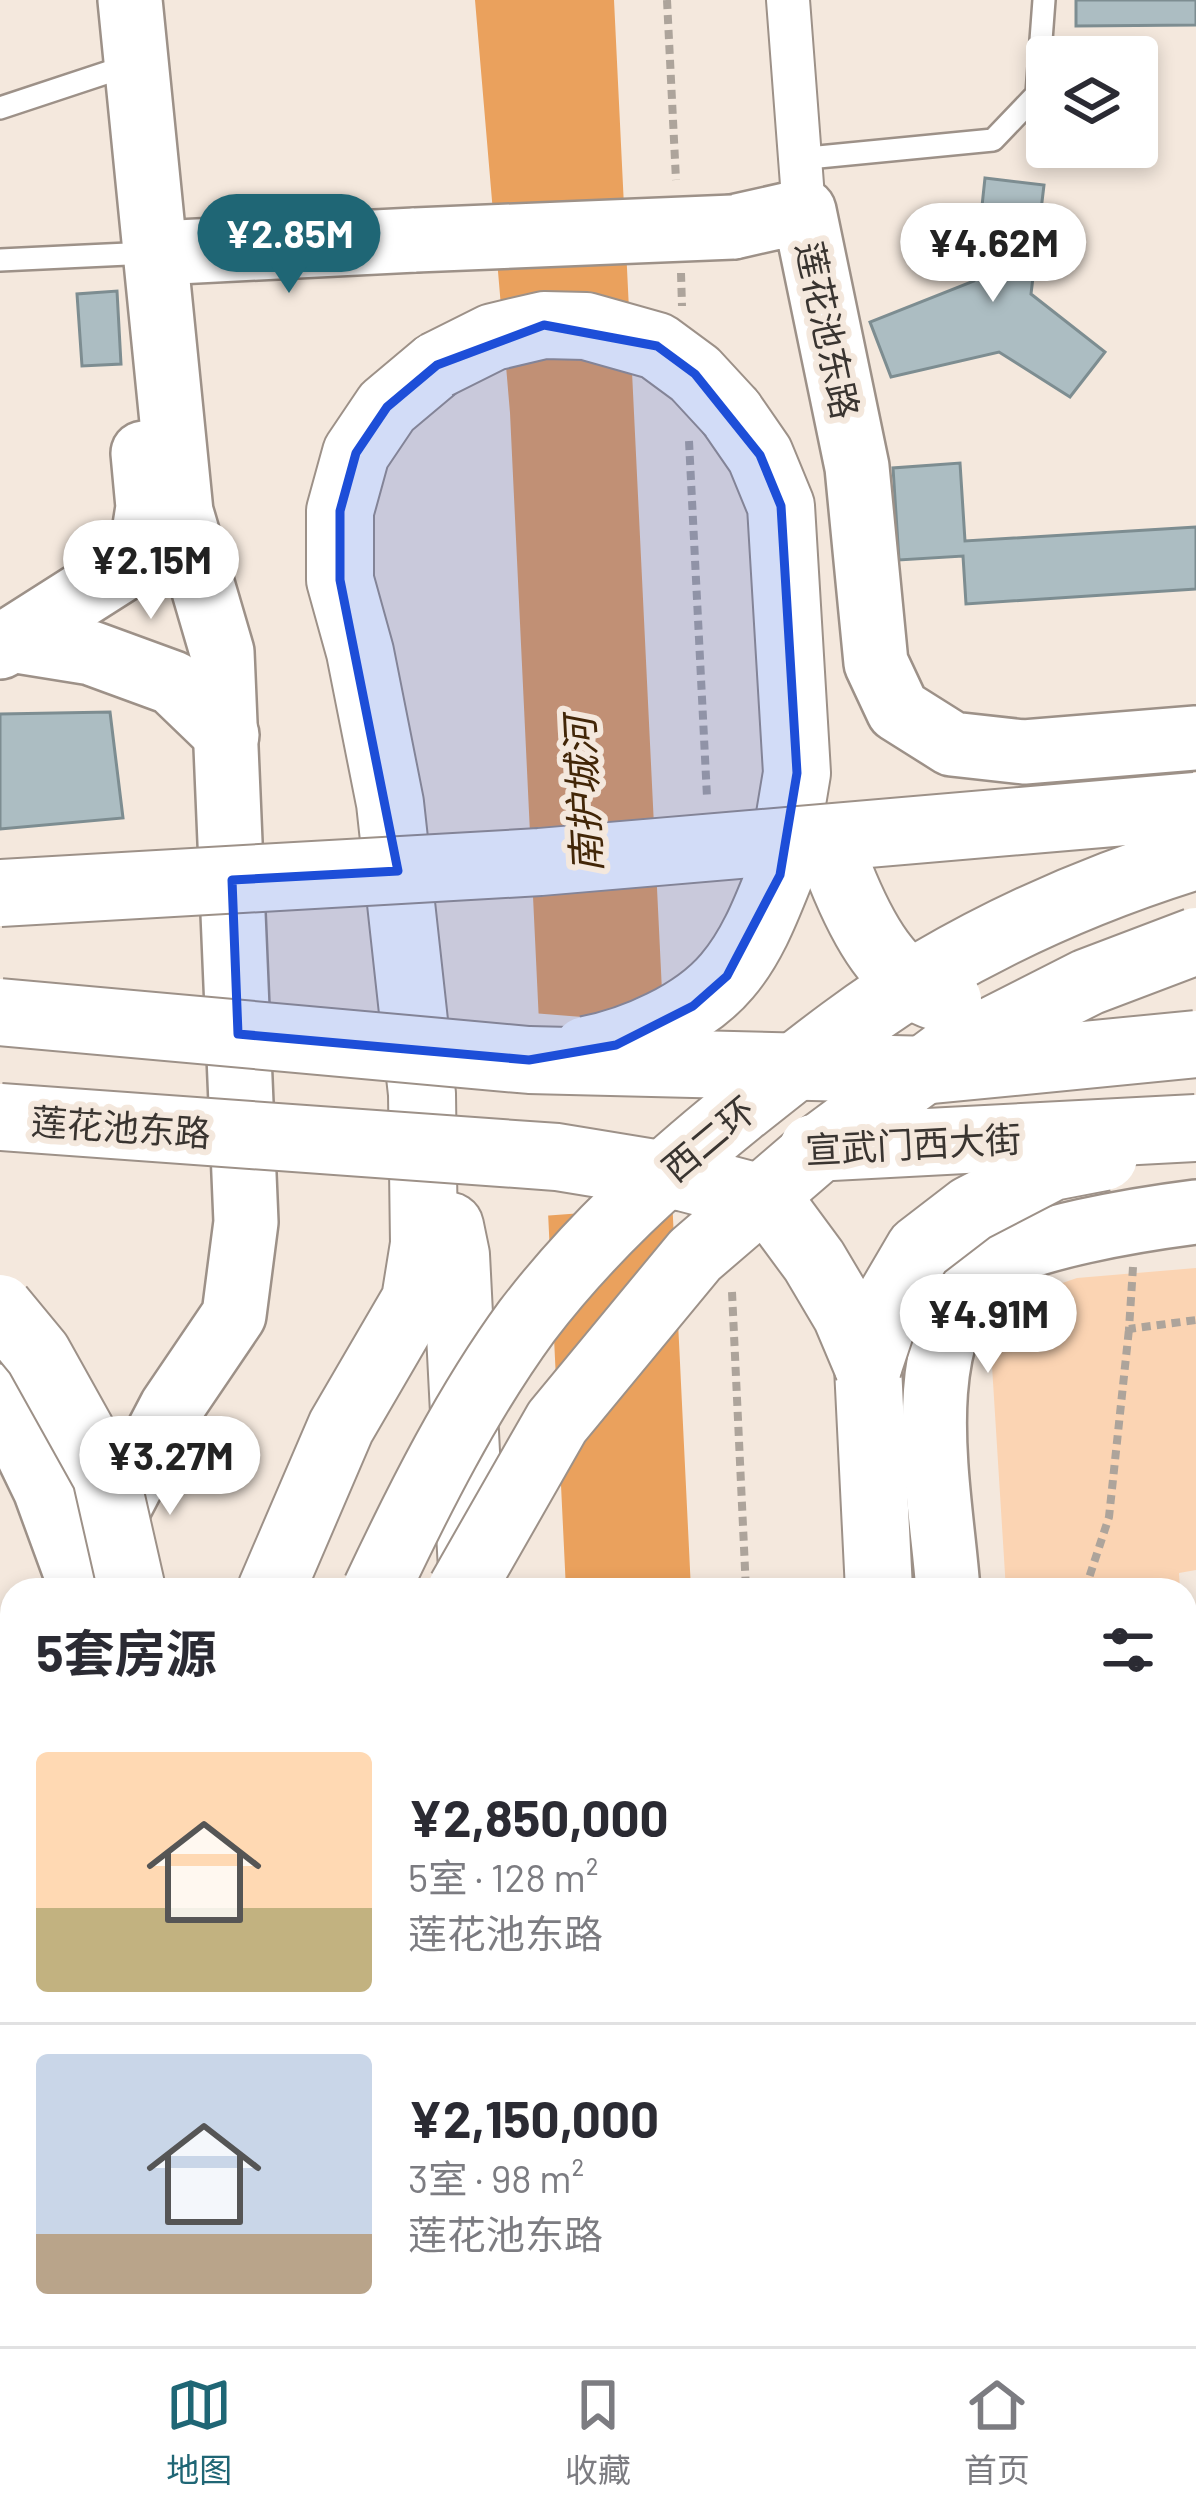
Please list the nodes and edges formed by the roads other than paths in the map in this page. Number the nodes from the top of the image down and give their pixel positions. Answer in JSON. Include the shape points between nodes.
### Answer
{"nodes":[{"id":1,"x":130,"y":0,"type":"edge"},
{"id":2,"x":788,"y":0,"type":"edge"},
{"id":3,"x":1044,"y":0,"type":"edge"},
{"id":4,"x":134,"y":64,"type":"junction"},
{"id":5,"x":0,"y":108,"type":"edge"},
{"id":6,"x":801,"y":185,"type":"junction"},
{"id":7,"x":158,"y":253,"type":"junction"},
{"id":8,"x":0,"y":260,"type":"edge"},
{"id":9,"x":5,"y":643,"type":"edge"},
{"id":10,"x":226,"y":735,"type":"junction"},
{"id":11,"x":1196,"y":738,"type":"edge"},
{"id":12,"x":1196,"y":806,"type":"edge"},
{"id":13,"x":1196,"y":856,"type":"edge"},
{"id":14,"x":810,"y":874,"type":"junction"},
{"id":15,"x":0,"y":893,"type":"edge"},
{"id":16,"x":1196,"y":941,"type":"edge"},
{"id":17,"x":0,"y":1012,"type":"edge"},
{"id":18,"x":1196,"y":1021,"type":"edge"},
{"id":19,"x":1196,"y":1044,"type":"edge"},
{"id":20,"x":530,"y":1060,"type":"junction"},
{"id":21,"x":422,"y":1094,"type":"junction"},
{"id":22,"x":0,"y":1117,"type":"edge"},
{"id":23,"x":1196,"y":1127,"type":"edge"},
{"id":24,"x":1196,"y":1139,"type":"edge"},
{"id":25,"x":557,"y":1157,"type":"junction"},
{"id":26,"x":1196,"y":1212,"type":"edge"},
{"id":27,"x":0,"y":1308,"type":"edge"},
{"id":28,"x":868,"y":1367,"type":"junction"},
{"id":29,"x":7,"y":1408,"type":"edge"},
{"id":30,"x":171,"y":1408,"type":"junction"},
{"id":31,"x":526,"y":1478,"type":"junction"},
{"id":32,"x":93,"y":1578,"type":"edge"},
{"id":33,"x":99,"y":1578,"type":"edge"},
{"id":34,"x":102,"y":1578,"type":"edge"},
{"id":35,"x":276,"y":1578,"type":"edge"},
{"id":36,"x":382,"y":1578,"type":"edge"},
{"id":37,"x":468,"y":1578,"type":"edge"},
{"id":38,"x":472,"y":1578,"type":"edge"},
{"id":39,"x":498,"y":1578,"type":"edge"},
{"id":40,"x":878,"y":1578,"type":"edge"},
{"id":41,"x":947,"y":1578,"type":"edge"}],
"edges":[{"from":1,"to":4,"type":"street"},
{"from":2,"to":6,"type":"street"},
{"from":3,"to":6,"type":"lane","via":[[1037,94],[993,140]]},
{"from":4,"to":5,"type":"lane"},
{"from":4,"to":7,"type":"street"},
{"from":6,"to":7,"type":"street","name":"莲花池东路","bridge":true,"via":[[733,226]]},
{"from":6,"to":11,"type":"street","name":"莲花池东路","via":[[857,466],[876,663],[898,710],[952,744],[1024,752]]},
{"from":7,"to":8,"type":"lane"},
{"from":7,"to":9,"type":"street","via":[[135,298],[148,507],[140,558]]},
{"from":7,"to":10,"type":"street","name":"莲花池东路","via":[[181,512],[222,652]]},
{"from":9,"to":10,"type":"street","via":[[92,652],[173,683]]},
{"from":10,"to":30,"type":"street","name":"莲花池东路","via":[[246,1222],[234,1315]]},
{"from":12,"to":15,"type":"highway","bridge":true,"via":[[540,862]]},
{"from":13,"to":36,"type":"highway","name":"西二环","bridge":true,"via":[[1053,911],[931,972],[823,1044],[669,1168],[526,1323]]},
{"from":14,"to":18,"type":"highway","bridge":true,"via":[[922,995],[1052,1019]]},
{"from":14,"to":20,"type":"highway","bridge":true,"via":[[760,925],[728,976],[693,1006],[616,1045]]},
{"from":14,"to":21,"type":"highway","bridge":true,"via":[[781,506],[760,455],[710,419],[695,374],[657,346],[586,326],[493,337],[436,365],[387,407],[356,453],[340,511],[340,580],[390,803]]},
{"from":16,"to":31,"type":"highway","bridge":true,"via":[[1088,982],[944,1055],[824,1144],[695,1255],[556,1422]]},
{"from":17,"to":20,"type":"highway","bridge":true},
{"from":19,"to":20,"type":"highway","bridge":true,"via":[[932,1070]]},
{"from":21,"to":35,"type":"highway","via":[[424,1244],[415,1300],[341,1427]]},
{"from":21,"to":38,"type":"highway","via":[[456,1255]]},
{"from":22,"to":25,"type":"highway","name":"莲花池东路","bridge":true},
{"from":23,"to":25,"type":"highway","name":"宣武门西大街","bridge":true},
{"from":24,"to":28,"type":"highway","bridge":true,"via":[[1052,1167],[971,1209],[919,1250],[892,1295]]},
{"from":25,"to":28,"type":"highway","bridge":true,"via":[[769,1200],[814,1262]]},
{"from":26,"to":41,"type":"street","via":[[1134,1246],[1044,1241],[986,1266],[953,1312],[933,1389]]},
{"from":27,"to":33,"type":"highway","bridge":true,"via":[[38,1354],[106,1476]]},
{"from":28,"to":40,"type":"highway"},
{"from":29,"to":30,"type":"street","via":[[90,1437],[136,1434]]},
{"from":29,"to":32,"type":"street"},
{"from":30,"to":34,"type":"street","name":"莲花池东路"},
{"from":31,"to":37,"type":"highway","bridge":true},
{"from":31,"to":39,"type":"highway","bridge":true}]}
